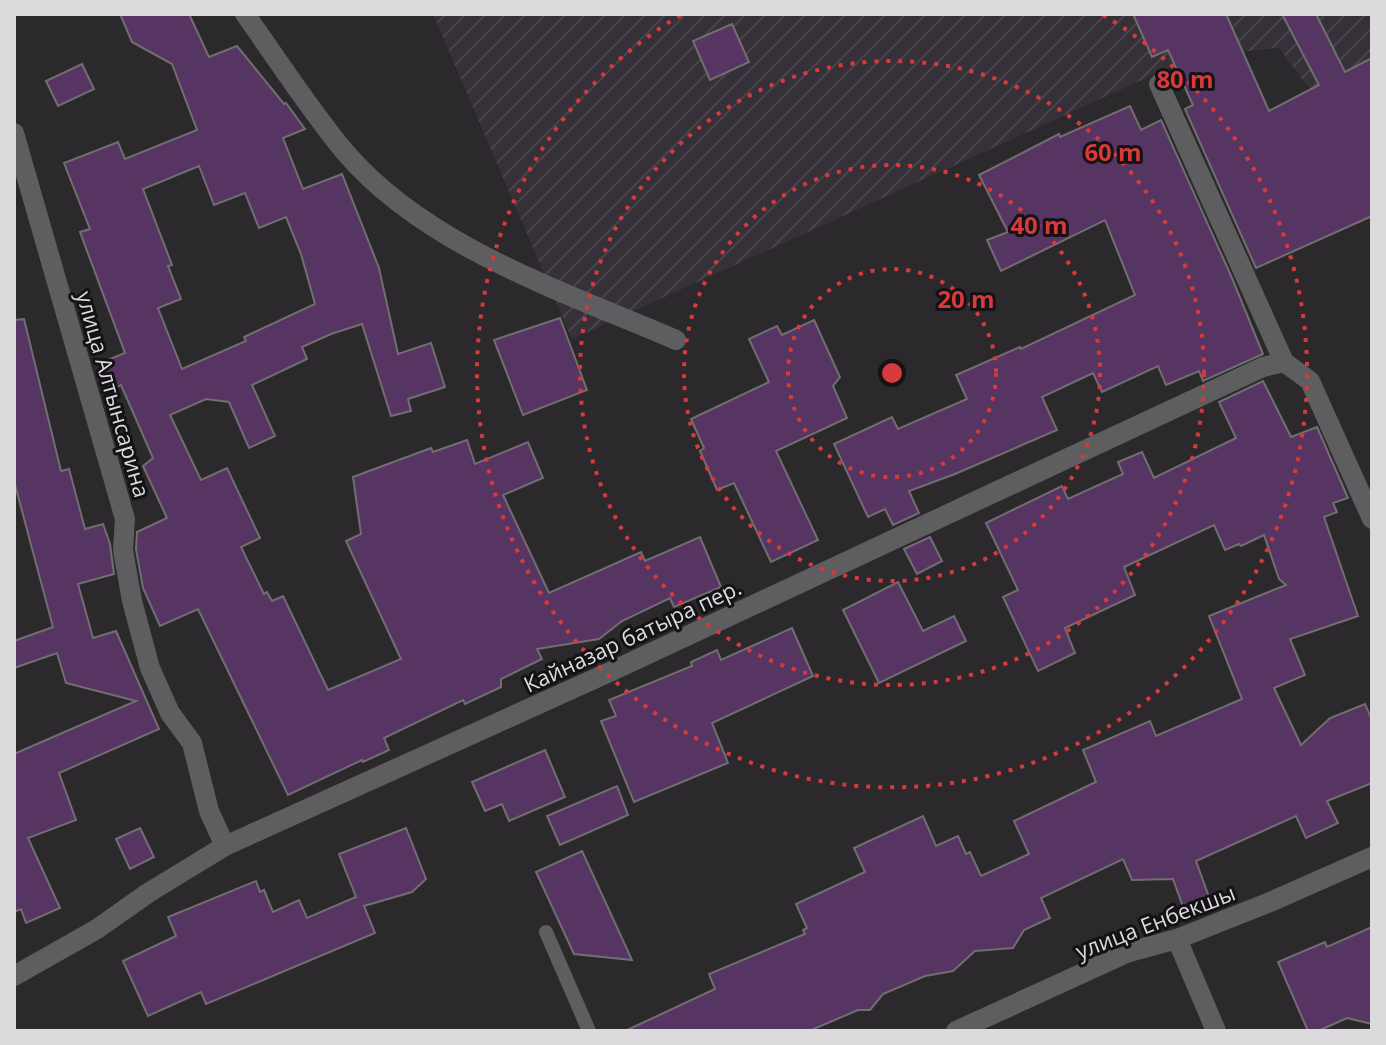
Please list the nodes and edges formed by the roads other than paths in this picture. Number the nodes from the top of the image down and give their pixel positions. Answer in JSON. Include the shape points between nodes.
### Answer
{"nodes":[{"id":1,"x":245,"y":14,"type":"edge"},
{"id":2,"x":1159,"y":84,"type":"dead end"},
{"id":3,"x":14,"y":133,"type":"edge"},
{"id":4,"x":676,"y":340,"type":"dead end"},
{"id":5,"x":1284,"y":362,"type":"junction"},
{"id":6,"x":1372,"y":519,"type":"edge"},
{"id":7,"x":225,"y":846,"type":"junction"},
{"id":8,"x":1372,"y":857,"type":"edge"},
{"id":9,"x":546,"y":932,"type":"dead end"},
{"id":10,"x":1177,"y":939,"type":"junction"},
{"id":11,"x":14,"y":976,"type":"edge"},
{"id":12,"x":589,"y":1031,"type":"edge"},
{"id":13,"x":956,"y":1031,"type":"edge"},
{"id":14,"x":1216,"y":1031,"type":"edge"}],
"edges":[{"from":1,"to":4,"type":"street","via":[[346,153],[402,206],[476,253]]},
{"from":2,"to":5,"type":"street"},
{"from":3,"to":7,"type":"street","name":"улица Алтынсарина","via":[[125,519],[123,550],[150,668],[170,713],[192,743],[209,811]]},
{"from":5,"to":6,"type":"street","via":[[1310,381]]},
{"from":5,"to":7,"type":"street","name":"Кайназар батыра пер.","via":[[1263,367]]},
{"from":7,"to":11,"type":"street","name":"Кайназар батыра пер."},
{"from":8,"to":10,"type":"street","name":"улица Енбекшы"},
{"from":9,"to":12,"type":"lane"},
{"from":10,"to":13,"type":"street","name":"улица Енбекшы","via":[[1129,952]]},
{"from":10,"to":14,"type":"street"}]}
